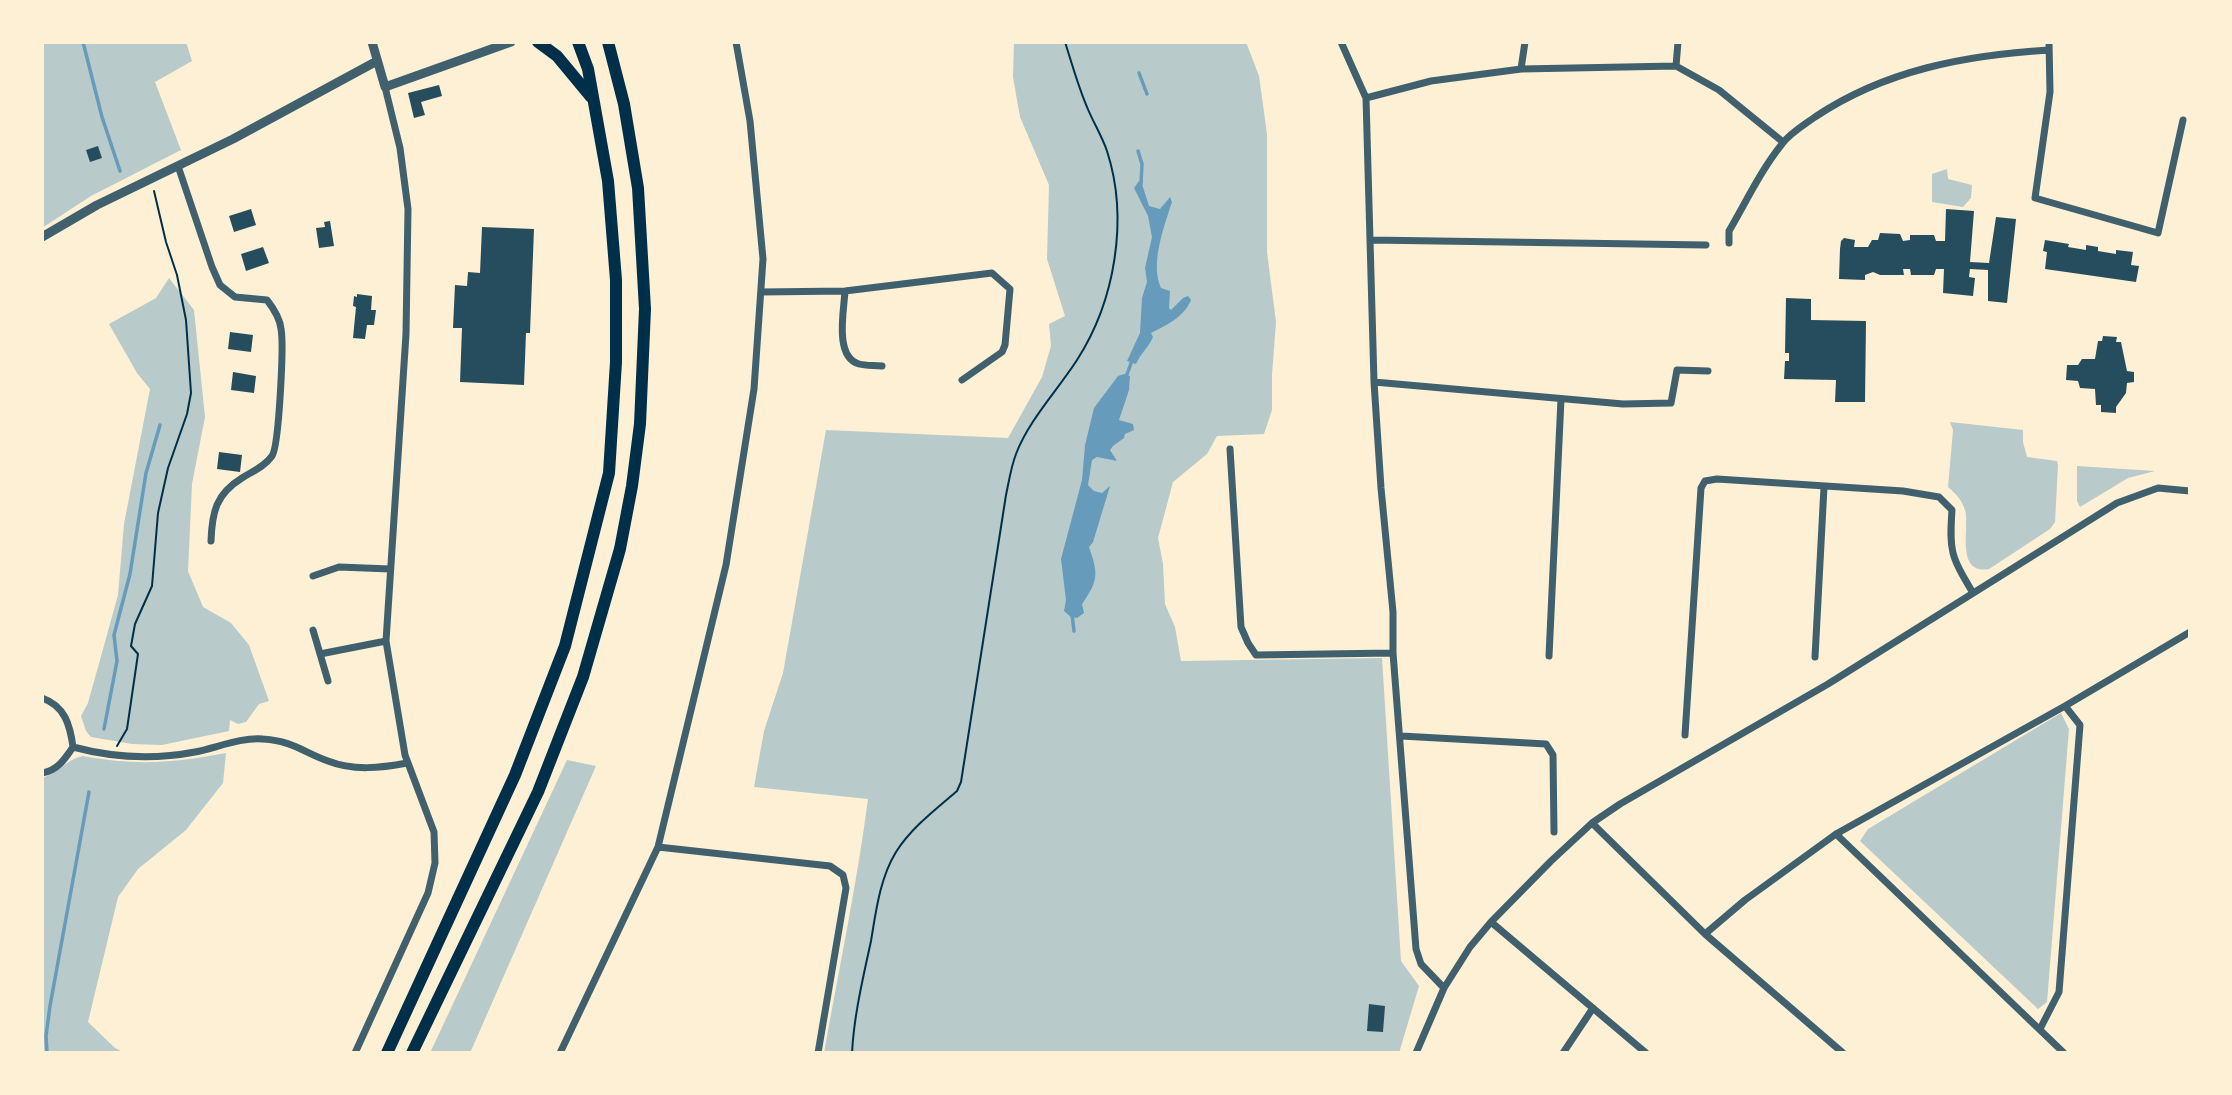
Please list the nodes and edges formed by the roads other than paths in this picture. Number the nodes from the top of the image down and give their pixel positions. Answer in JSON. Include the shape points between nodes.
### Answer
{"nodes":[{"id":1,"x":372,"y":42,"type":"edge"},
{"id":2,"x":512,"y":42,"type":"edge"},
{"id":3,"x":538,"y":42,"type":"edge"},
{"id":4,"x":578,"y":42,"type":"edge"},
{"id":5,"x":608,"y":42,"type":"edge"},
{"id":6,"x":736,"y":42,"type":"edge"},
{"id":7,"x":1341,"y":42,"type":"edge"},
{"id":8,"x":1525,"y":42,"type":"edge"},
{"id":9,"x":1678,"y":42,"type":"edge"},
{"id":10,"x":2049,"y":46,"type":"edge"},
{"id":11,"x":377,"y":61,"type":"junction"},
{"id":12,"x":1676,"y":66,"type":"junction"},
{"id":13,"x":1521,"y":69,"type":"junction"},
{"id":14,"x":385,"y":87,"type":"junction"},
{"id":15,"x":1366,"y":98,"type":"junction"},
{"id":16,"x":594,"y":100,"type":"junction"},
{"id":17,"x":2183,"y":120,"type":"dead end"},
{"id":18,"x":1783,"y":142,"type":"junction"},
{"id":19,"x":178,"y":166,"type":"junction"},
{"id":20,"x":42,"y":236,"type":"edge"},
{"id":21,"x":1370,"y":240,"type":"junction"},
{"id":22,"x":1729,"y":243,"type":"dead end"},
{"id":23,"x":1706,"y":245,"type":"dead end"},
{"id":24,"x":845,"y":291,"type":"junction"},
{"id":25,"x":761,"y":292,"type":"junction"},
{"id":26,"x":882,"y":366,"type":"dead end"},
{"id":27,"x":1708,"y":371,"type":"dead end"},
{"id":28,"x":962,"y":380,"type":"dead end"},
{"id":29,"x":1374,"y":382,"type":"junction"},
{"id":30,"x":1561,"y":400,"type":"junction"},
{"id":31,"x":1230,"y":449,"type":"dead end"},
{"id":32,"x":1824,"y":487,"type":"junction"},
{"id":33,"x":2190,"y":491,"type":"edge"},
{"id":34,"x":211,"y":541,"type":"dead end"},
{"id":35,"x":390,"y":569,"type":"junction"},
{"id":36,"x":313,"y":576,"type":"dead end"},
{"id":37,"x":1973,"y":593,"type":"junction"},
{"id":38,"x":313,"y":630,"type":"dead end"},
{"id":39,"x":2190,"y":632,"type":"edge"},
{"id":40,"x":386,"y":641,"type":"junction"},
{"id":41,"x":1393,"y":653,"type":"junction"},
{"id":42,"x":320,"y":654,"type":"junction"},
{"id":43,"x":1549,"y":656,"type":"dead end"},
{"id":44,"x":1815,"y":657,"type":"dead end"},
{"id":45,"x":328,"y":681,"type":"dead end"},
{"id":46,"x":42,"y":698,"type":"edge"},
{"id":47,"x":2065,"y":706,"type":"junction"},
{"id":48,"x":1685,"y":735,"type":"dead end"},
{"id":49,"x":1401,"y":736,"type":"junction"},
{"id":50,"x":73,"y":747,"type":"junction"},
{"id":51,"x":407,"y":763,"type":"junction"},
{"id":52,"x":42,"y":773,"type":"edge"},
{"id":53,"x":1592,"y":824,"type":"junction"},
{"id":54,"x":1554,"y":832,"type":"dead end"},
{"id":55,"x":1836,"y":834,"type":"junction"},
{"id":56,"x":658,"y":847,"type":"junction"},
{"id":57,"x":1491,"y":922,"type":"junction"},
{"id":58,"x":1704,"y":934,"type":"junction"},
{"id":59,"x":1444,"y":988,"type":"junction"},
{"id":60,"x":1593,"y":1008,"type":"junction"},
{"id":61,"x":2040,"y":1029,"type":"junction"},
{"id":62,"x":355,"y":1053,"type":"edge"},
{"id":63,"x":387,"y":1053,"type":"edge"},
{"id":64,"x":412,"y":1053,"type":"edge"},
{"id":65,"x":560,"y":1053,"type":"edge"},
{"id":66,"x":818,"y":1053,"type":"edge"},
{"id":67,"x":1416,"y":1053,"type":"edge"},
{"id":68,"x":1563,"y":1053,"type":"edge"},
{"id":69,"x":1646,"y":1053,"type":"edge"},
{"id":70,"x":1843,"y":1053,"type":"edge"},
{"id":71,"x":2064,"y":1053,"type":"edge"}],
"edges":[{"from":1,"to":11,"type":"street"},
{"from":2,"to":14,"type":"street"},
{"from":3,"to":16,"type":"highway","via":[[557,56]]},
{"from":4,"to":16,"type":"highway"},
{"from":5,"to":64,"type":"highway","via":[[638,188],[645,310],[640,424],[622,537],[583,677],[550,761]]},
{"from":6,"to":25,"type":"street","via":[[751,121],[763,259]]},
{"from":7,"to":15,"type":"street"},
{"from":8,"to":13,"type":"street"},
{"from":9,"to":12,"type":"street"},
{"from":10,"to":17,"type":"street","via":[[2050,92],[2035,198],[2158,233]]},
{"from":10,"to":18,"type":"street","via":[[1916,69],[1831,107]]},
{"from":11,"to":14,"type":"street"},
{"from":11,"to":19,"type":"street"},
{"from":12,"to":13,"type":"street"},
{"from":12,"to":18,"type":"street","via":[[1719,90]]},
{"from":13,"to":15,"type":"street","via":[[1430,81]]},
{"from":14,"to":35,"type":"street","via":[[408,209],[406,334]]},
{"from":15,"to":21,"type":"street"},
{"from":16,"to":63,"type":"highway","via":[[608,181],[616,280],[609,473],[561,658],[515,775]]},
{"from":18,"to":22,"type":"street","via":[[1729,231]]},
{"from":19,"to":20,"type":"street"},
{"from":19,"to":34,"type":"street","via":[[220,285],[235,297],[267,300],[282,329],[274,454],[214,505]]},
{"from":21,"to":23,"type":"street"},
{"from":21,"to":29,"type":"street"},
{"from":24,"to":25,"type":"street"},
{"from":24,"to":26,"type":"street","via":[[845,352],[859,364]]},
{"from":24,"to":28,"type":"street","via":[[992,273],[1010,289],[1005,345],[1002,352]]},
{"from":25,"to":56,"type":"street","via":[[754,389],[726,565]]},
{"from":27,"to":30,"type":"street","via":[[1677,370],[1671,403]]},
{"from":29,"to":30,"type":"street"},
{"from":29,"to":41,"type":"street"},
{"from":30,"to":43,"type":"street"},
{"from":31,"to":41,"type":"street","via":[[1241,627],[1256,655]]},
{"from":32,"to":37,"type":"street","via":[[1939,497],[1952,510],[1949,540],[1955,562]]},
{"from":32,"to":44,"type":"street"},
{"from":32,"to":48,"type":"street","via":[[1710,479],[1701,488]]},
{"from":33,"to":37,"type":"street","via":[[2158,488],[2117,503]]},
{"from":35,"to":36,"type":"street","via":[[339,567]]},
{"from":35,"to":40,"type":"street"},
{"from":37,"to":53,"type":"street"},
{"from":38,"to":42,"type":"street"},
{"from":39,"to":47,"type":"street"},
{"from":40,"to":42,"type":"street"},
{"from":40,"to":51,"type":"street"},
{"from":41,"to":49,"type":"street"},
{"from":42,"to":45,"type":"street"},
{"from":46,"to":50,"type":"street","via":[[64,713]]},
{"from":47,"to":55,"type":"street"},
{"from":47,"to":61,"type":"street","via":[[2080,725],[2059,992]]},
{"from":49,"to":54,"type":"street","via":[[1546,744],[1553,755]]},
{"from":49,"to":59,"type":"street","via":[[1416,949],[1422,964]]},
{"from":50,"to":51,"type":"street","via":[[115,756],[163,757],[260,738],[284,741],[345,767]]},
{"from":50,"to":52,"type":"street","via":[[51,772]]},
{"from":51,"to":62,"type":"street","via":[[434,832],[435,863],[428,893]]},
{"from":53,"to":57,"type":"street"},
{"from":53,"to":58,"type":"street"},
{"from":55,"to":58,"type":"street"},
{"from":55,"to":61,"type":"street"},
{"from":56,"to":65,"type":"street"},
{"from":56,"to":66,"type":"street","via":[[830,866],[843,875],[846,888]]},
{"from":57,"to":59,"type":"street"},
{"from":57,"to":60,"type":"street"},
{"from":58,"to":70,"type":"street"},
{"from":59,"to":67,"type":"street"},
{"from":60,"to":68,"type":"street"},
{"from":60,"to":69,"type":"street"},
{"from":61,"to":71,"type":"street"}]}
